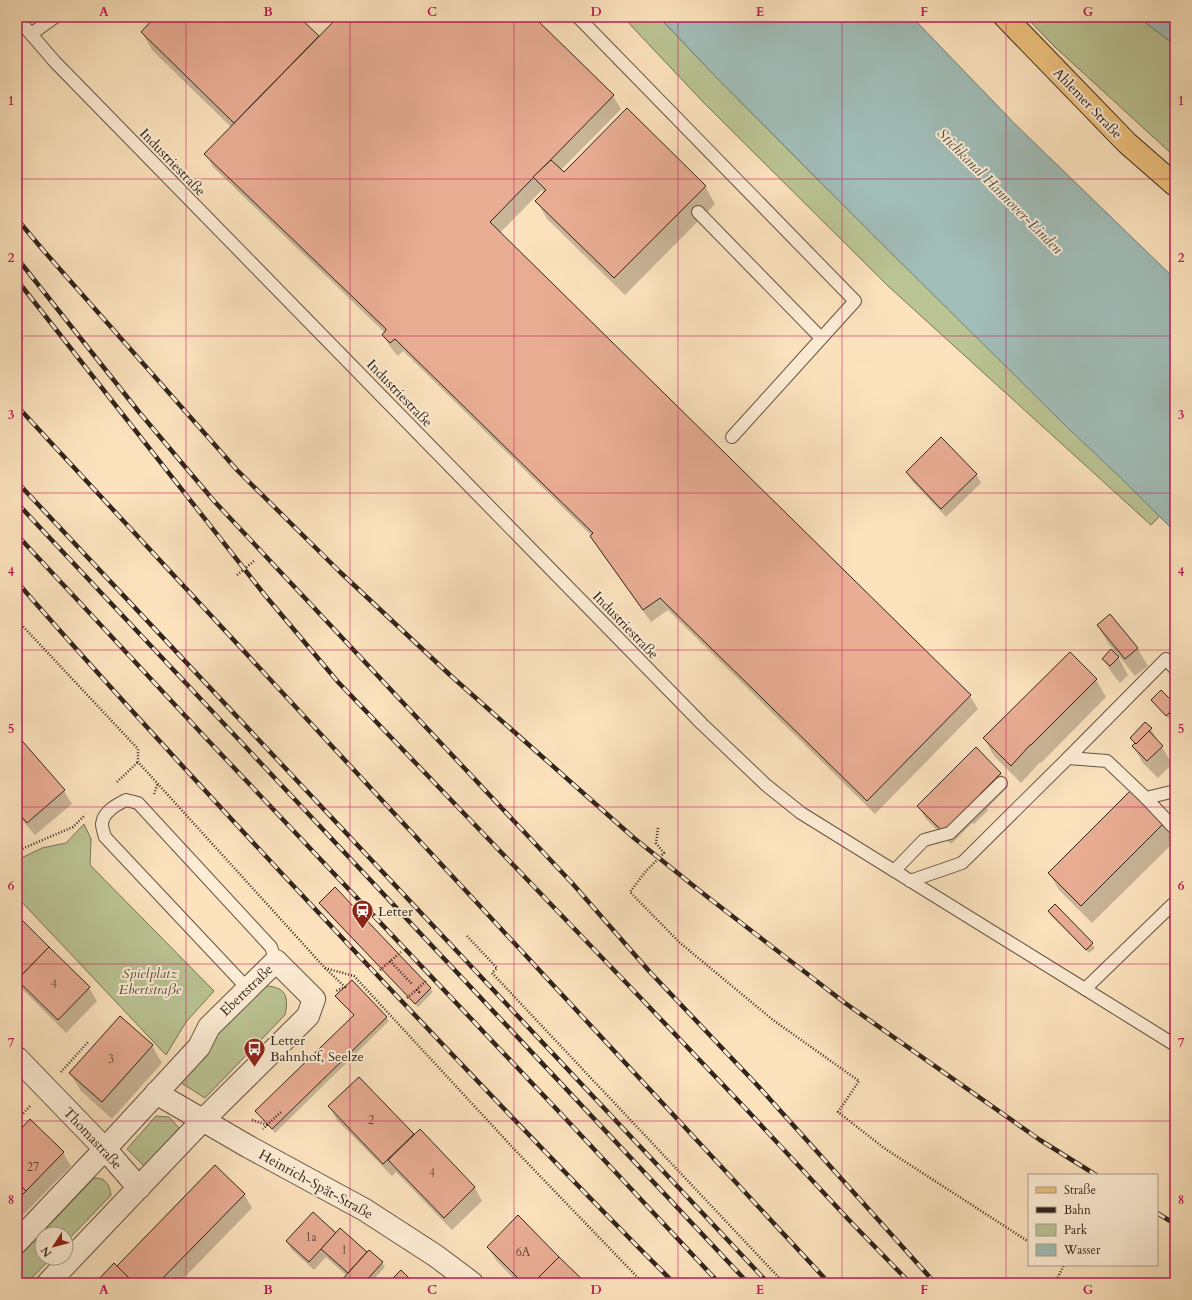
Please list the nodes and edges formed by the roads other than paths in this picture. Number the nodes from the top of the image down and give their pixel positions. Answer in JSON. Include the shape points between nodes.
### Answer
{"nodes":[{"id":1,"x":55,"y":17,"type":"edge"},
{"id":2,"x":578,"y":17,"type":"edge"},
{"id":3,"x":1005,"y":17,"type":"edge"},
{"id":4,"x":17,"y":18,"type":"edge"},
{"id":5,"x":31,"y":34,"type":"junction"},
{"id":6,"x":1175,"y":185,"type":"edge"},
{"id":7,"x":698,"y":212,"type":"dead end"},
{"id":8,"x":821,"y":338,"type":"junction"},
{"id":9,"x":732,"y":436,"type":"dead end"},
{"id":10,"x":1175,"y":669,"type":"edge"},
{"id":11,"x":1068,"y":758,"type":"junction"},
{"id":12,"x":1001,"y":783,"type":"dead end"},
{"id":13,"x":1175,"y":791,"type":"edge"},
{"id":14,"x":1146,"y":798,"type":"junction"},
{"id":15,"x":1175,"y":829,"type":"edge"},
{"id":16,"x":894,"y":871,"type":"junction"},
{"id":17,"x":910,"y":881,"type":"junction"},
{"id":18,"x":1175,"y":902,"type":"edge"},
{"id":19,"x":276,"y":961,"type":"junction"},
{"id":20,"x":248,"y":989,"type":"junction"},
{"id":21,"x":1085,"y":989,"type":"junction"},
{"id":22,"x":1175,"y":1045,"type":"edge"},
{"id":23,"x":17,"y":1058,"type":"edge"},
{"id":24,"x":156,"y":1093,"type":"junction"},
{"id":25,"x":202,"y":1120,"type":"junction"},
{"id":26,"x":105,"y":1149,"type":"junction"},
{"id":27,"x":139,"y":1188,"type":"junction"},
{"id":28,"x":17,"y":1242,"type":"edge"},
{"id":29,"x":48,"y":1283,"type":"edge"},
{"id":30,"x":472,"y":1283,"type":"edge"}],
"edges":[{"from":1,"to":5,"type":"lane"},
{"from":2,"to":8,"type":"lane","via":[[855,301]]},
{"from":3,"to":6,"type":"main road","name":"Ahlemer Straße","via":[[1127,143]]},
{"from":4,"to":5,"type":"lane","name":"Industriestraße"},
{"from":5,"to":16,"type":"lane","name":"Industriestraße","via":[[60,68],[685,706],[766,785],[801,812]]},
{"from":7,"to":8,"type":"lane"},
{"from":8,"to":9,"type":"lane"},
{"from":10,"to":11,"type":"lane","via":[[1166,659]]},
{"from":11,"to":14,"type":"lane","via":[[1107,761]]},
{"from":11,"to":17,"type":"lane","via":[[962,863]]},
{"from":12,"to":16,"type":"lane","via":[[950,833],[924,840]]},
{"from":13,"to":14,"type":"lane"},
{"from":14,"to":15,"type":"lane"},
{"from":16,"to":17,"type":"lane","name":"Industriestraße"},
{"from":17,"to":21,"type":"lane","name":"Industriestraße"},
{"from":18,"to":21,"type":"lane"},
{"from":19,"to":20,"type":"street","name":"Ebertstraße"},
{"from":19,"to":20,"type":"lane","via":[[271,947],[138,803],[126,800],[105,815],[102,825],[105,837]]},
{"from":19,"to":25,"type":"street","name":"Ebertstraße","via":[[314,999],[308,1016]]},
{"from":20,"to":24,"type":"street","name":"Ebertstraße","via":[[209,1027],[199,1047]]},
{"from":21,"to":22,"type":"lane","name":"Industriestraße"},
{"from":23,"to":26,"type":"street","name":"Thomastraße"},
{"from":24,"to":25,"type":"street","name":"Heinrich-Spät-Straße"},
{"from":24,"to":26,"type":"street","name":"Ebertstraße"},
{"from":25,"to":27,"type":"street","name":"Ebertstraße"},
{"from":25,"to":30,"type":"street","name":"Heinrich-Spät-Straße","via":[[365,1210],[436,1256]]},
{"from":26,"to":27,"type":"street","name":"Thomastraße"},
{"from":26,"to":28,"type":"street","name":"Ebertstraße"},
{"from":27,"to":29,"type":"street","name":"Ebertstraße"}]}
